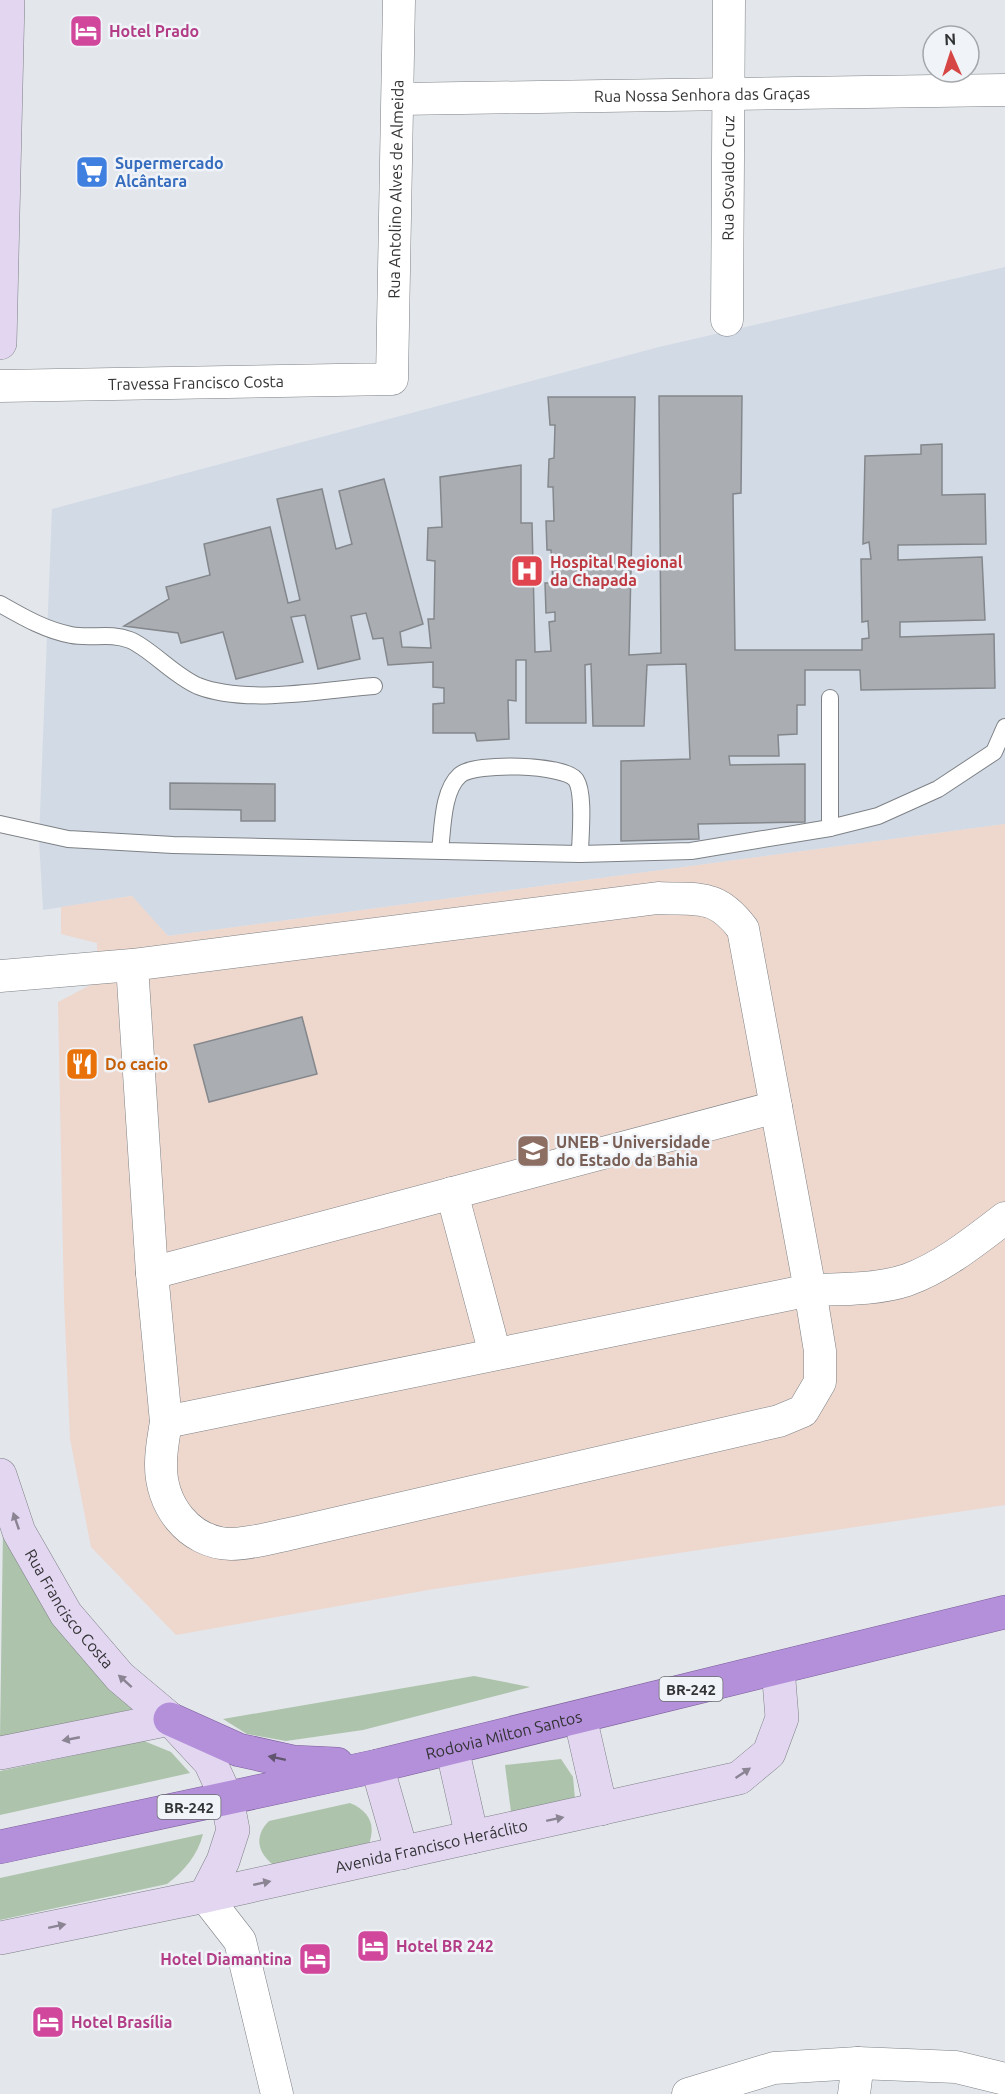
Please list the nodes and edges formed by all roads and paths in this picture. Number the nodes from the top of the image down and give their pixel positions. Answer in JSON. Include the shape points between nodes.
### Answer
{"nodes":[{"id":1,"x":8,"y":0,"type":"edge"},
{"id":2,"x":399,"y":0,"type":"edge"},
{"id":3,"x":729,"y":0,"type":"edge"},
{"id":4,"x":1005,"y":90,"type":"edge"},
{"id":5,"x":727,"y":92,"type":"junction"},
{"id":6,"x":399,"y":99,"type":"junction"},
{"id":7,"x":727,"y":320,"type":"dead end"},
{"id":8,"x":0,"y":344,"type":"edge"},
{"id":9,"x":392,"y":379,"type":"joint"},
{"id":10,"x":0,"y":386,"type":"edge"},
{"id":11,"x":0,"y":604,"type":"edge"},
{"id":12,"x":374,"y":686,"type":"dead end"},
{"id":13,"x":830,"y":698,"type":"dead end"},
{"id":14,"x":1005,"y":727,"type":"edge"},
{"id":15,"x":0,"y":824,"type":"edge"},
{"id":16,"x":830,"y":828,"type":"junction"},
{"id":17,"x":440,"y":850,"type":"junction"},
{"id":18,"x":580,"y":854,"type":"junction"},
{"id":19,"x":132,"y":965,"type":"junction"},
{"id":20,"x":0,"y":976,"type":"edge"},
{"id":21,"x":776,"y":1107,"type":"junction"},
{"id":22,"x":452,"y":1193,"type":"junction"},
{"id":23,"x":1005,"y":1218,"type":"edge"},
{"id":24,"x":152,"y":1273,"type":"junction"},
{"id":25,"x":810,"y":1290,"type":"junction"},
{"id":26,"x":495,"y":1354,"type":"junction"},
{"id":27,"x":166,"y":1422,"type":"junction"},
{"id":28,"x":0,"y":1474,"type":"edge"},
{"id":29,"x":1005,"y":1612,"type":"edge"},
{"id":30,"x":778,"y":1668,"type":"junction"},
{"id":31,"x":580,"y":1717,"type":"junction"},
{"id":32,"x":170,"y":1719,"type":"junction"},
{"id":33,"x":452,"y":1748,"type":"junction"},
{"id":34,"x":0,"y":1753,"type":"edge"},
{"id":35,"x":377,"y":1766,"type":"junction"},
{"id":36,"x":227,"y":1798,"type":"junction"},
{"id":37,"x":601,"y":1809,"type":"junction"},
{"id":38,"x":472,"y":1837,"type":"junction"},
{"id":39,"x":0,"y":1847,"type":"edge"},
{"id":40,"x":402,"y":1853,"type":"junction"},
{"id":41,"x":205,"y":1896,"type":"junction"},
{"id":42,"x":0,"y":1938,"type":"edge"},
{"id":43,"x":858,"y":2063,"type":"junction"},
{"id":44,"x":1005,"y":2079,"type":"edge"},
{"id":45,"x":277,"y":2094,"type":"edge"},
{"id":46,"x":688,"y":2094,"type":"edge"},
{"id":47,"x":854,"y":2094,"type":"edge"}],
"edges":[{"from":1,"to":8,"type":"main road"},
{"from":2,"to":6,"type":"street","name":"Rua Antolino Alves de Almeida"},
{"from":3,"to":5,"type":"street","name":"Rua Osvaldo Cruz"},
{"from":4,"to":5,"type":"street","name":"Rua Nossa Senhora das Graças"},
{"from":5,"to":6,"type":"street","name":"Rua Nossa Senhora das Graças"},
{"from":5,"to":7,"type":"street","name":"Rua Osvaldo Cruz"},
{"from":6,"to":9,"type":"street","name":"Rua Antolino Alves de Almeida"},
{"from":9,"to":10,"type":"street","name":"Travessa Francisco Costa"},
{"from":11,"to":12,"type":"lane","via":[[38,625],[73,635],[110,634],[131,640],[198,686],[237,694]]},
{"from":13,"to":16,"type":"lane"},
{"from":14,"to":16,"type":"lane","via":[[994,752],[938,789],[878,816]]},
{"from":15,"to":17,"type":"lane","via":[[68,839]]},
{"from":16,"to":18,"type":"lane","via":[[691,850]]},
{"from":17,"to":18,"type":"lane"},
{"from":17,"to":18,"type":"lane","via":[[447,801],[461,774],[520,766],[563,771],[575,779],[580,790]]},
{"from":19,"to":20,"type":"street"},
{"from":19,"to":21,"type":"street","via":[[658,898],[706,900],[729,911],[742,929]]},
{"from":19,"to":24,"type":"street"},
{"from":21,"to":22,"type":"street"},
{"from":21,"to":25,"type":"street"},
{"from":22,"to":24,"type":"street"},
{"from":22,"to":26,"type":"street"},
{"from":23,"to":25,"type":"street","via":[[959,1253],[907,1280],[867,1288]]},
{"from":24,"to":27,"type":"street"},
{"from":25,"to":26,"type":"street"},
{"from":25,"to":27,"type":"street","via":[[820,1351],[820,1382],[803,1410],[780,1421],[294,1533],[231,1544],[202,1538],[178,1520],[167,1499],[161,1465]]},
{"from":26,"to":27,"type":"street"},
{"from":32,"to":28,"type":"main road","name":"Rua Francisco Costa","one_way":true,"via":[[120,1677],[66,1614],[19,1532]]},
{"from":29,"to":30,"type":"highway","name":"Rodovia Milton Santos","number":"BR-242"},
{"from":30,"to":31,"type":"highway","name":"Rodovia Milton Santos","number":"BR-242"},
{"from":37,"to":30,"type":"main road","name":"Avenida Francisco Heráclito","one_way":true,"via":[[739,1778],[769,1753],[782,1718]]},
{"from":31,"to":33,"type":"highway","name":"Rodovia Milton Santos","number":"BR-242"},
{"from":31,"to":37,"type":"main road"},
{"from":32,"to":34,"type":"main road","one_way":true},
{"from":35,"to":32,"type":"highway","one_way":true,"via":[[294,1762],[239,1750]]},
{"from":32,"to":36,"type":"main road","name":"Rua Francisco Costa","via":[[210,1762]]},
{"from":33,"to":35,"type":"highway","name":"Rodovia Milton Santos","number":"BR-242"},
{"from":33,"to":38,"type":"main road"},
{"from":35,"to":36,"type":"highway","name":"Rodovia Milton Santos","number":"BR-242"},
{"from":35,"to":40,"type":"main road"},
{"from":36,"to":39,"type":"highway","name":"Rodovia Milton Santos","number":"BR-242"},
{"from":36,"to":41,"type":"main road","name":"Rua Francisco Costa","via":[[233,1830]]},
{"from":38,"to":37,"type":"main road","name":"Avenida Francisco Heráclito","one_way":true},
{"from":38,"to":40,"type":"main road","name":"Avenida Francisco Heráclito"},
{"from":41,"to":40,"type":"main road","name":"Avenida Francisco Heráclito","one_way":true},
{"from":42,"to":41,"type":"main road","name":"Avenida Francisco Heráclito","one_way":true},
{"from":41,"to":45,"type":"street","via":[[240,1941]]},
{"from":43,"to":44,"type":"street","via":[[956,2067]]},
{"from":43,"to":46,"type":"street","via":[[774,2068]]},
{"from":43,"to":47,"type":"street"}]}
